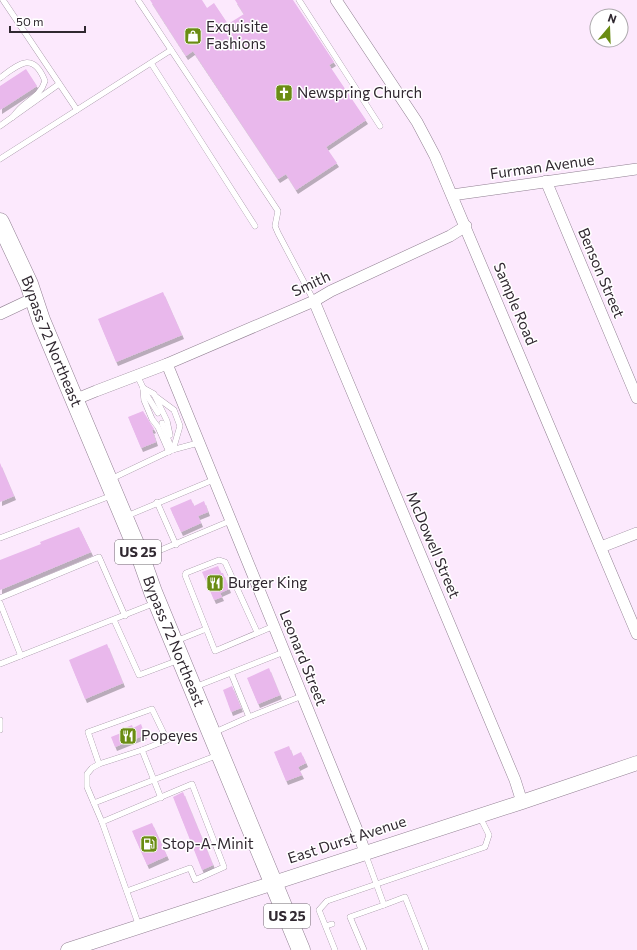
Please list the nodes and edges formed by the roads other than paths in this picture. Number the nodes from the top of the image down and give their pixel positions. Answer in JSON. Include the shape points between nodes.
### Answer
{"nodes":[{"id":1,"x":3,"y":0,"type":"edge"},
{"id":2,"x":138,"y":0,"type":"edge"},
{"id":3,"x":299,"y":0,"type":"edge"},
{"id":4,"x":336,"y":0,"type":"edge"},
{"id":5,"x":171,"y":50,"type":"junction"},
{"id":6,"x":151,"y":63,"type":"junction"},
{"id":7,"x":0,"y":78,"type":"edge"},
{"id":8,"x":59,"y":84,"type":"junction"},
{"id":9,"x":77,"y":110,"type":"junction"},
{"id":10,"x":14,"y":117,"type":"junction"},
{"id":11,"x":0,"y":126,"type":"edge"},
{"id":12,"x":380,"y":126,"type":"dead end"},
{"id":13,"x":0,"y":159,"type":"edge"},
{"id":14,"x":637,"y":169,"type":"edge"},
{"id":15,"x":546,"y":181,"type":"junction"},
{"id":16,"x":452,"y":195,"type":"junction"},
{"id":17,"x":0,"y":222,"type":"edge"},
{"id":18,"x":255,"y":226,"type":"dead end"},
{"id":19,"x":466,"y":226,"type":"junction"},
{"id":20,"x":34,"y":298,"type":"junction"},
{"id":21,"x":314,"y":301,"type":"junction"},
{"id":22,"x":0,"y":314,"type":"edge"},
{"id":23,"x":166,"y":364,"type":"junction"},
{"id":24,"x":138,"y":375,"type":"junction"},
{"id":25,"x":143,"y":388,"type":"junction"},
{"id":26,"x":154,"y":394,"type":"junction"},
{"id":27,"x":637,"y":398,"type":"edge"},
{"id":28,"x":74,"y":400,"type":"junction"},
{"id":29,"x":158,"y":412,"type":"dead end"},
{"id":30,"x":162,"y":422,"type":"dead end"},
{"id":31,"x":198,"y":443,"type":"junction"},
{"id":32,"x":171,"y":451,"type":"junction"},
{"id":33,"x":213,"y":480,"type":"junction"},
{"id":34,"x":110,"y":488,"type":"junction"},
{"id":35,"x":157,"y":502,"type":"junction"},
{"id":36,"x":123,"y":518,"type":"junction"},
{"id":37,"x":230,"y":521,"type":"junction"},
{"id":38,"x":637,"y":533,"type":"edge"},
{"id":39,"x":0,"y":538,"type":"edge"},
{"id":40,"x":176,"y":544,"type":"junction"},
{"id":41,"x":600,"y":546,"type":"junction"},
{"id":42,"x":141,"y":558,"type":"junction"},
{"id":43,"x":0,"y":598,"type":"edge"},
{"id":44,"x":157,"y":602,"type":"junction"},
{"id":45,"x":0,"y":603,"type":"edge"},
{"id":46,"x":124,"y":616,"type":"junction"},
{"id":47,"x":114,"y":620,"type":"junction"},
{"id":48,"x":274,"y":626,"type":"junction"},
{"id":49,"x":206,"y":629,"type":"junction"},
{"id":50,"x":257,"y":632,"type":"junction"},
{"id":51,"x":637,"y":634,"type":"edge"},
{"id":52,"x":174,"y":642,"type":"junction"},
{"id":53,"x":284,"y":652,"type":"junction"},
{"id":54,"x":21,"y":656,"type":"junction"},
{"id":55,"x":181,"y":659,"type":"junction"},
{"id":56,"x":0,"y":664,"type":"edge"},
{"id":57,"x":231,"y":673,"type":"junction"},
{"id":58,"x":193,"y":688,"type":"junction"},
{"id":59,"x":302,"y":696,"type":"junction"},
{"id":60,"x":250,"y":717,"type":"junction"},
{"id":61,"x":0,"y":720,"type":"edge"},
{"id":62,"x":0,"y":730,"type":"edge"},
{"id":63,"x":212,"y":734,"type":"junction"},
{"id":64,"x":142,"y":750,"type":"junction"},
{"id":65,"x":220,"y":754,"type":"junction"},
{"id":66,"x":637,"y":763,"type":"edge"},
{"id":67,"x":99,"y":764,"type":"junction"},
{"id":68,"x":154,"y":779,"type":"junction"},
{"id":69,"x":161,"y":798,"type":"junction"},
{"id":70,"x":522,"y":802,"type":"junction"},
{"id":71,"x":94,"y":803,"type":"junction"},
{"id":72,"x":480,"y":815,"type":"junction"},
{"id":73,"x":102,"y":822,"type":"junction"},
{"id":74,"x":365,"y":852,"type":"junction"},
{"id":75,"x":273,"y":883,"type":"junction"},
{"id":76,"x":376,"y":884,"type":"junction"},
{"id":77,"x":127,"y":891,"type":"junction"},
{"id":78,"x":384,"y":905,"type":"junction"},
{"id":79,"x":332,"y":924,"type":"dead end"},
{"id":80,"x":326,"y":926,"type":"junction"},
{"id":81,"x":139,"y":927,"type":"junction"},
{"id":82,"x":340,"y":943,"type":"dead end"},
{"id":83,"x":334,"y":948,"type":"edge"},
{"id":84,"x":68,"y":950,"type":"edge"},
{"id":85,"x":301,"y":950,"type":"edge"},
{"id":86,"x":364,"y":950,"type":"edge"},
{"id":87,"x":426,"y":950,"type":"edge"}],
"edges":[{"from":1,"to":8,"type":"lane"},
{"from":2,"to":5,"type":"lane"},
{"from":3,"to":12,"type":"lane"},
{"from":4,"to":16,"type":"street","name":"Sample Road","via":[[417,122]]},
{"from":5,"to":6,"type":"lane"},
{"from":5,"to":21,"type":"lane","via":[[278,211],[275,226]]},
{"from":6,"to":9,"type":"lane"},
{"from":6,"to":18,"type":"lane"},
{"from":7,"to":10,"type":"lane","via":[[25,62],[39,69],[45,81],[40,93],[18,109]]},
{"from":8,"to":9,"type":"lane"},
{"from":8,"to":10,"type":"lane"},
{"from":9,"to":13,"type":"lane"},
{"from":10,"to":11,"type":"lane"},
{"from":14,"to":15,"type":"street","name":"Furman Avenue"},
{"from":15,"to":16,"type":"street","name":"Furman Avenue"},
{"from":15,"to":27,"type":"street","name":"Benson Street"},
{"from":16,"to":19,"type":"street","name":"Sample Road"},
{"from":17,"to":20,"type":"highway","name":"Bypass 72 Northeast","number":"US 25"},
{"from":19,"to":21,"type":"street","name":"Smith"},
{"from":19,"to":41,"type":"street","name":"Sample Road"},
{"from":20,"to":22,"type":"street"},
{"from":20,"to":28,"type":"highway","name":"Bypass 72 Northeast","number":"US 25"},
{"from":21,"to":23,"type":"street","name":"Smith"},
{"from":21,"to":70,"type":"street","name":"McDowell Street","via":[[506,758]]},
{"from":23,"to":24,"type":"street","name":"Smith"},
{"from":23,"to":31,"type":"street","name":"Leonard Street"},
{"from":24,"to":25,"type":"lane"},
{"from":24,"to":28,"type":"street","name":"Smith"},
{"from":25,"to":26,"type":"lane"},
{"from":25,"to":29,"type":"lane"},
{"from":25,"to":32,"type":"lane","via":[[144,400],[152,419]]},
{"from":26,"to":32,"type":"lane","via":[[167,420]]},
{"from":26,"to":32,"type":"lane","via":[[174,410],[180,426]]},
{"from":28,"to":34,"type":"highway","name":"Bypass 72 Northeast","number":"US 25"},
{"from":30,"to":32,"type":"lane"},
{"from":31,"to":32,"type":"lane"},
{"from":31,"to":33,"type":"street","name":"Leonard Street"},
{"from":32,"to":34,"type":"lane","via":[[136,467]]},
{"from":33,"to":35,"type":"lane"},
{"from":33,"to":37,"type":"street","name":"Leonard Street"},
{"from":34,"to":36,"type":"highway","name":"Bypass 72 Northeast","number":"US 25"},
{"from":34,"to":39,"type":"lane"},
{"from":35,"to":36,"type":"lane"},
{"from":35,"to":40,"type":"lane"},
{"from":36,"to":42,"type":"highway","name":"Bypass 72 Northeast","number":"US 25"},
{"from":37,"to":40,"type":"lane"},
{"from":37,"to":48,"type":"street","name":"Leonard Street"},
{"from":38,"to":41,"type":"street"},
{"from":40,"to":42,"type":"lane"},
{"from":41,"to":51,"type":"street","name":"Sample Road"},
{"from":42,"to":44,"type":"highway","name":"Bypass 72 Northeast","number":"US 25"},
{"from":43,"to":46,"type":"lane","via":[[99,557]]},
{"from":44,"to":46,"type":"lane"},
{"from":44,"to":52,"type":"highway","name":"Bypass 72 Northeast","number":"US 25"},
{"from":45,"to":54,"type":"lane"},
{"from":46,"to":47,"type":"lane"},
{"from":47,"to":54,"type":"lane"},
{"from":47,"to":55,"type":"lane","via":[[139,675]]},
{"from":48,"to":50,"type":"lane"},
{"from":48,"to":53,"type":"street","name":"Leonard Street"},
{"from":49,"to":50,"type":"lane","via":[[215,651]]},
{"from":49,"to":50,"type":"lane","via":[[185,575],[219,560],[225,562]]},
{"from":49,"to":52,"type":"lane"},
{"from":52,"to":55,"type":"highway","name":"Bypass 72 Northeast","number":"US 25"},
{"from":53,"to":57,"type":"lane"},
{"from":53,"to":59,"type":"street","name":"Leonard Street"},
{"from":54,"to":56,"type":"lane"},
{"from":55,"to":58,"type":"highway","name":"Bypass 72 Northeast","number":"US 25"},
{"from":57,"to":58,"type":"lane"},
{"from":57,"to":60,"type":"lane"},
{"from":58,"to":63,"type":"highway","name":"Bypass 72 Northeast","number":"US 25"},
{"from":59,"to":60,"type":"lane"},
{"from":59,"to":74,"type":"street","name":"Leonard Street"},
{"from":60,"to":63,"type":"lane"},
{"from":61,"to":62,"type":"lane"},
{"from":63,"to":65,"type":"highway","name":"Bypass 72 Northeast","number":"US 25"},
{"from":64,"to":67,"type":"lane"},
{"from":64,"to":67,"type":"lane","via":[[167,740],[152,708],[88,732]]},
{"from":64,"to":68,"type":"lane"},
{"from":65,"to":68,"type":"lane"},
{"from":65,"to":75,"type":"highway","name":"Bypass 72 Northeast","number":"US 25"},
{"from":66,"to":70,"type":"street","name":"East Durst Avenue"},
{"from":67,"to":71,"type":"lane","via":[[87,774],[87,787]]},
{"from":68,"to":69,"type":"lane"},
{"from":68,"to":71,"type":"lane"},
{"from":69,"to":73,"type":"lane"},
{"from":69,"to":77,"type":"lane","via":[[192,784],[224,867],[195,880],[190,868]]},
{"from":70,"to":72,"type":"street","name":"East Durst Avenue"},
{"from":71,"to":73,"type":"lane"},
{"from":72,"to":74,"type":"street","name":"East Durst Avenue"},
{"from":72,"to":76,"type":"lane","via":[[489,835],[485,847]]},
{"from":73,"to":77,"type":"lane"},
{"from":74,"to":75,"type":"street","name":"East Durst Avenue"},
{"from":74,"to":76,"type":"lane"},
{"from":75,"to":81,"type":"street","name":"East Durst Avenue"},
{"from":75,"to":85,"type":"highway","number":"US 25"},
{"from":76,"to":78,"type":"lane"},
{"from":76,"to":80,"type":"lane","via":[[327,901],[319,910]]},
{"from":77,"to":81,"type":"lane"},
{"from":78,"to":86,"type":"lane","via":[[348,918],[355,937]]},
{"from":78,"to":87,"type":"lane","via":[[404,897]]},
{"from":79,"to":80,"type":"lane"},
{"from":80,"to":83,"type":"lane","via":[[332,936]]},
{"from":81,"to":84,"type":"street","name":"East Durst Avenue"},
{"from":82,"to":83,"type":"lane"}]}
